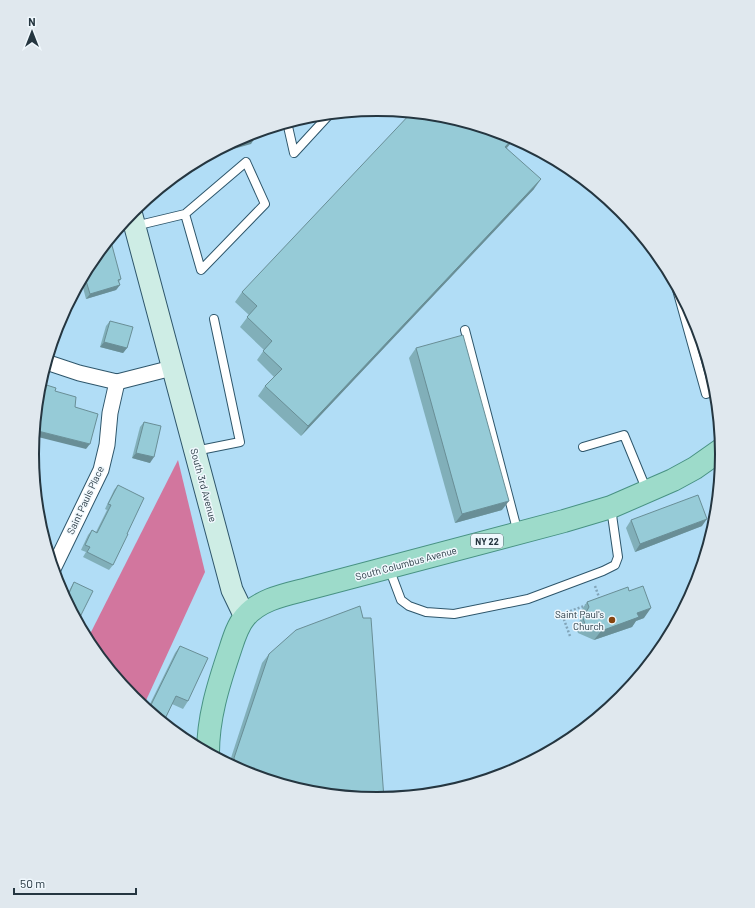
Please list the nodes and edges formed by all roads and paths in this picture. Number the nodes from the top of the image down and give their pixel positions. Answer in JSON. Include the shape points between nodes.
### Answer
{"nodes":[{"id":1,"x":325,"y":119,"type":"edge"},
{"id":2,"x":288,"y":128,"type":"edge"},
{"id":3,"x":185,"y":214,"type":"junction"},
{"id":4,"x":134,"y":219,"type":"edge"},
{"id":5,"x":133,"y":220,"type":"edge"},
{"id":6,"x":681,"y":304,"type":"edge"},
{"id":7,"x":214,"y":319,"type":"dead end"},
{"id":8,"x":465,"y":330,"type":"dead end"},
{"id":9,"x":52,"y":364,"type":"edge"},
{"id":10,"x":172,"y":368,"type":"junction"},
{"id":11,"x":117,"y":382,"type":"junction"},
{"id":12,"x":710,"y":393,"type":"edge"},
{"id":13,"x":583,"y":447,"type":"dead end"},
{"id":14,"x":195,"y":451,"type":"junction"},
{"id":15,"x":716,"y":453,"type":"edge"},
{"id":16,"x":647,"y":492,"type":"junction"},
{"id":17,"x":611,"y":507,"type":"junction"},
{"id":18,"x":518,"y":533,"type":"junction"},
{"id":19,"x":57,"y":562,"type":"edge"},
{"id":20,"x":389,"y":567,"type":"junction"},
{"id":21,"x":591,"y":576,"type":"junction"},
{"id":22,"x":606,"y":598,"type":"edge"},
{"id":23,"x":600,"y":600,"type":"junction"},
{"id":24,"x":592,"y":603,"type":"edge"},
{"id":25,"x":601,"y":604,"type":"edge"},
{"id":26,"x":245,"y":617,"type":"junction"},
{"id":27,"x":570,"y":636,"type":"dead end"},
{"id":28,"x":208,"y":747,"type":"edge"}],
"edges":[{"from":1,"to":2,"type":"lane","via":[[294,153]]},
{"from":3,"to":3,"type":"lane","via":[[246,162],[265,204],[201,270]]},
{"from":3,"to":4,"type":"lane"},
{"from":5,"to":10,"type":"street","name":"South 3rd Avenue"},
{"from":6,"to":12,"type":"lane","via":[[706,394]]},
{"from":7,"to":14,"type":"lane","via":[[240,442]]},
{"from":8,"to":18,"type":"lane"},
{"from":9,"to":11,"type":"street"},
{"from":10,"to":11,"type":"street"},
{"from":10,"to":14,"type":"street","name":"South 3rd Avenue"},
{"from":11,"to":19,"type":"street","name":"Saint Pauls Place","via":[[101,470]]},
{"from":13,"to":16,"type":"lane","via":[[624,435]]},
{"from":14,"to":26,"type":"street","name":"South 3rd Avenue","via":[[232,590]]},
{"from":15,"to":16,"type":"main road","name":"South Columbus Avenue","number":"NY 22","via":[[679,477]]},
{"from":16,"to":17,"type":"main road","name":"South Columbus Avenue","number":"NY 22"},
{"from":17,"to":18,"type":"main road","name":"South Columbus Avenue","number":"NY 22"},
{"from":17,"to":21,"type":"lane","via":[[618,558],[615,565]]},
{"from":18,"to":20,"type":"main road","name":"South Columbus Avenue","number":"NY 22"},
{"from":20,"to":21,"type":"lane","via":[[401,600],[409,606],[426,612],[454,614],[528,598]]},
{"from":20,"to":26,"type":"main road","name":"South Columbus Avenue","number":"NY 22","via":[[273,599]]},
{"from":21,"to":23,"type":"path"},
{"from":22,"to":23,"type":"path"},
{"from":23,"to":25,"type":"path"},
{"from":24,"to":27,"type":"path","via":[[562,614]]},
{"from":26,"to":28,"type":"main road","number":"NY 22","via":[[236,632],[217,690],[211,715]]}]}
